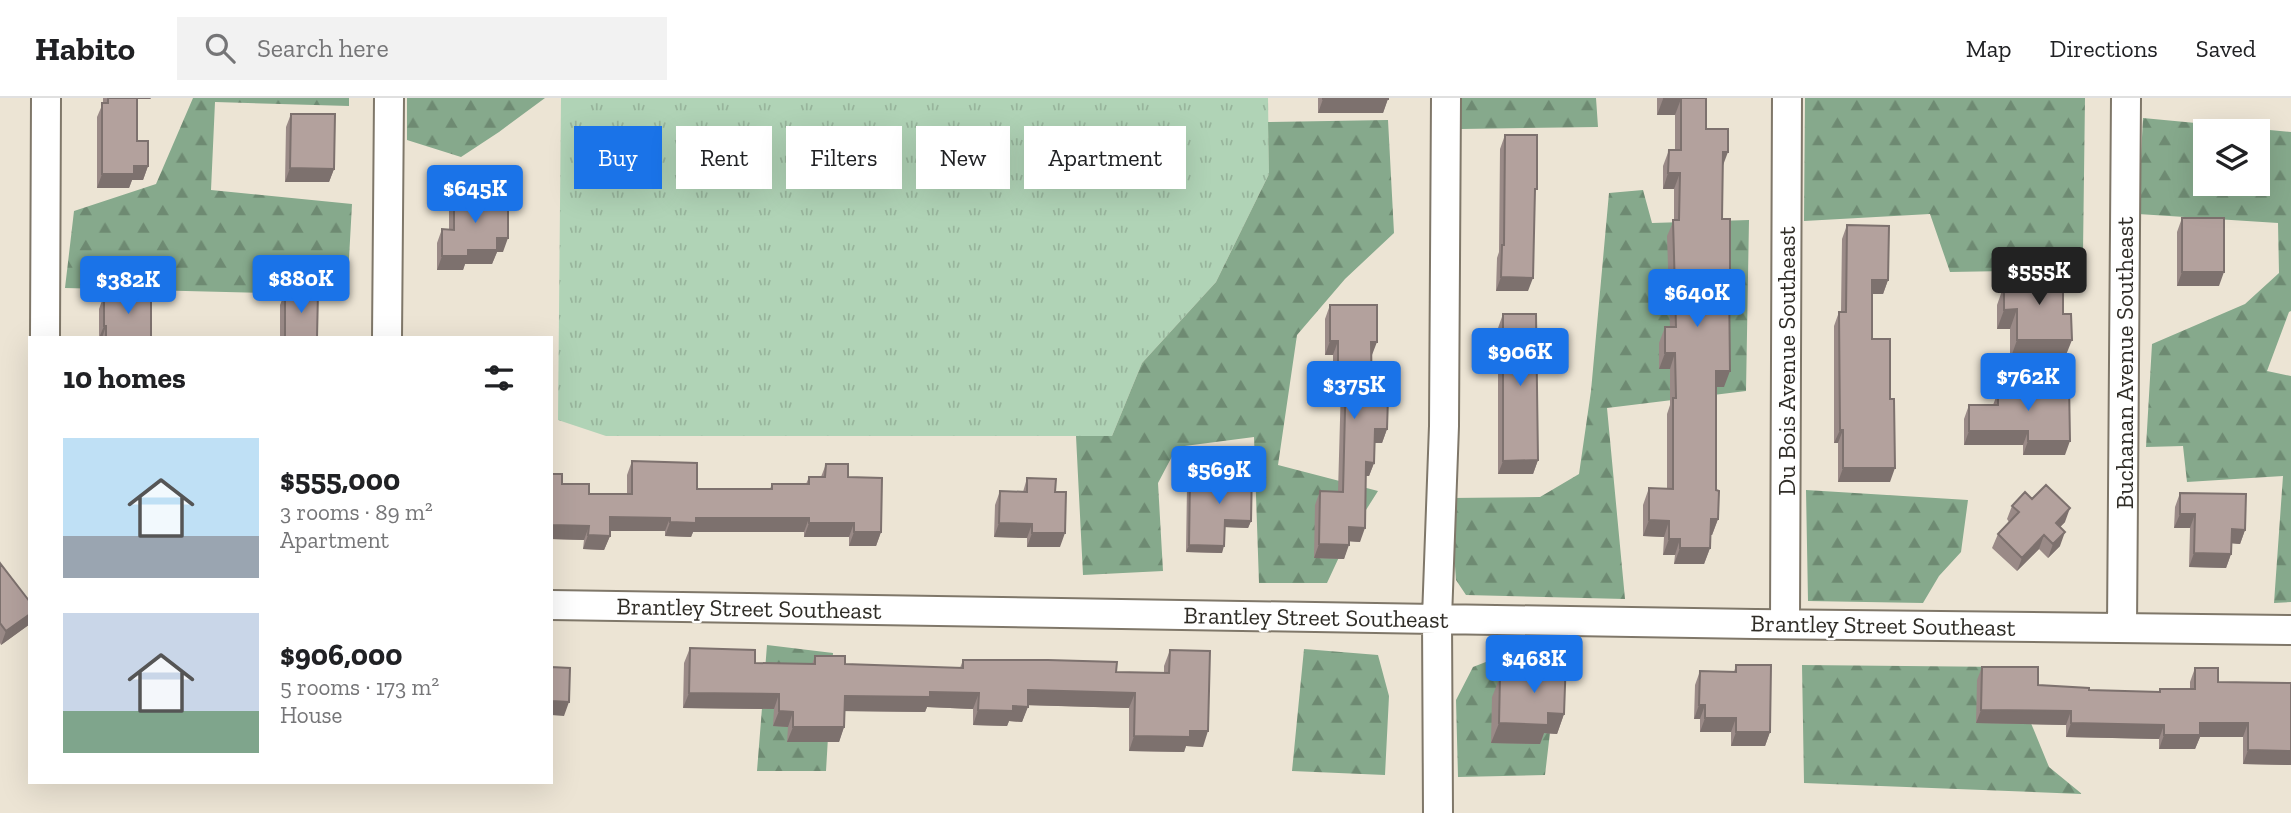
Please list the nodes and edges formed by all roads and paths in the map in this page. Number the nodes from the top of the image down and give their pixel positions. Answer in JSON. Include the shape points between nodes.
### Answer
{"nodes":[{"id":1,"x":46,"y":98,"type":"edge"},
{"id":2,"x":389,"y":98,"type":"edge"},
{"id":3,"x":1446,"y":98,"type":"edge"},
{"id":4,"x":1787,"y":98,"type":"edge"},
{"id":5,"x":2126,"y":98,"type":"edge"},
{"id":6,"x":45,"y":336,"type":"edge"},
{"id":7,"x":387,"y":336,"type":"edge"},
{"id":8,"x":553,"y":605,"type":"edge"},
{"id":9,"x":1437,"y":618,"type":"junction"},
{"id":10,"x":1785,"y":624,"type":"junction"},
{"id":11,"x":2122,"y":627,"type":"junction"},
{"id":12,"x":2291,"y":630,"type":"edge"},
{"id":13,"x":1437,"y":813,"type":"edge"}],
"edges":[{"from":1,"to":6,"type":"street"},
{"from":2,"to":7,"type":"street"},
{"from":3,"to":9,"type":"street","via":[[1444,426]]},
{"from":4,"to":10,"type":"street","name":"Du Bois Avenue Southeast"},
{"from":5,"to":11,"type":"street","name":"Buchanan Avenue Southeast"},
{"from":8,"to":9,"type":"street","name":"Brantley Street Southeast"},
{"from":9,"to":10,"type":"street","name":"Brantley Street Southeast"},
{"from":9,"to":13,"type":"street"},
{"from":10,"to":11,"type":"street","name":"Brantley Street Southeast"},
{"from":11,"to":12,"type":"street","name":"Brantley Street Southeast"}]}
